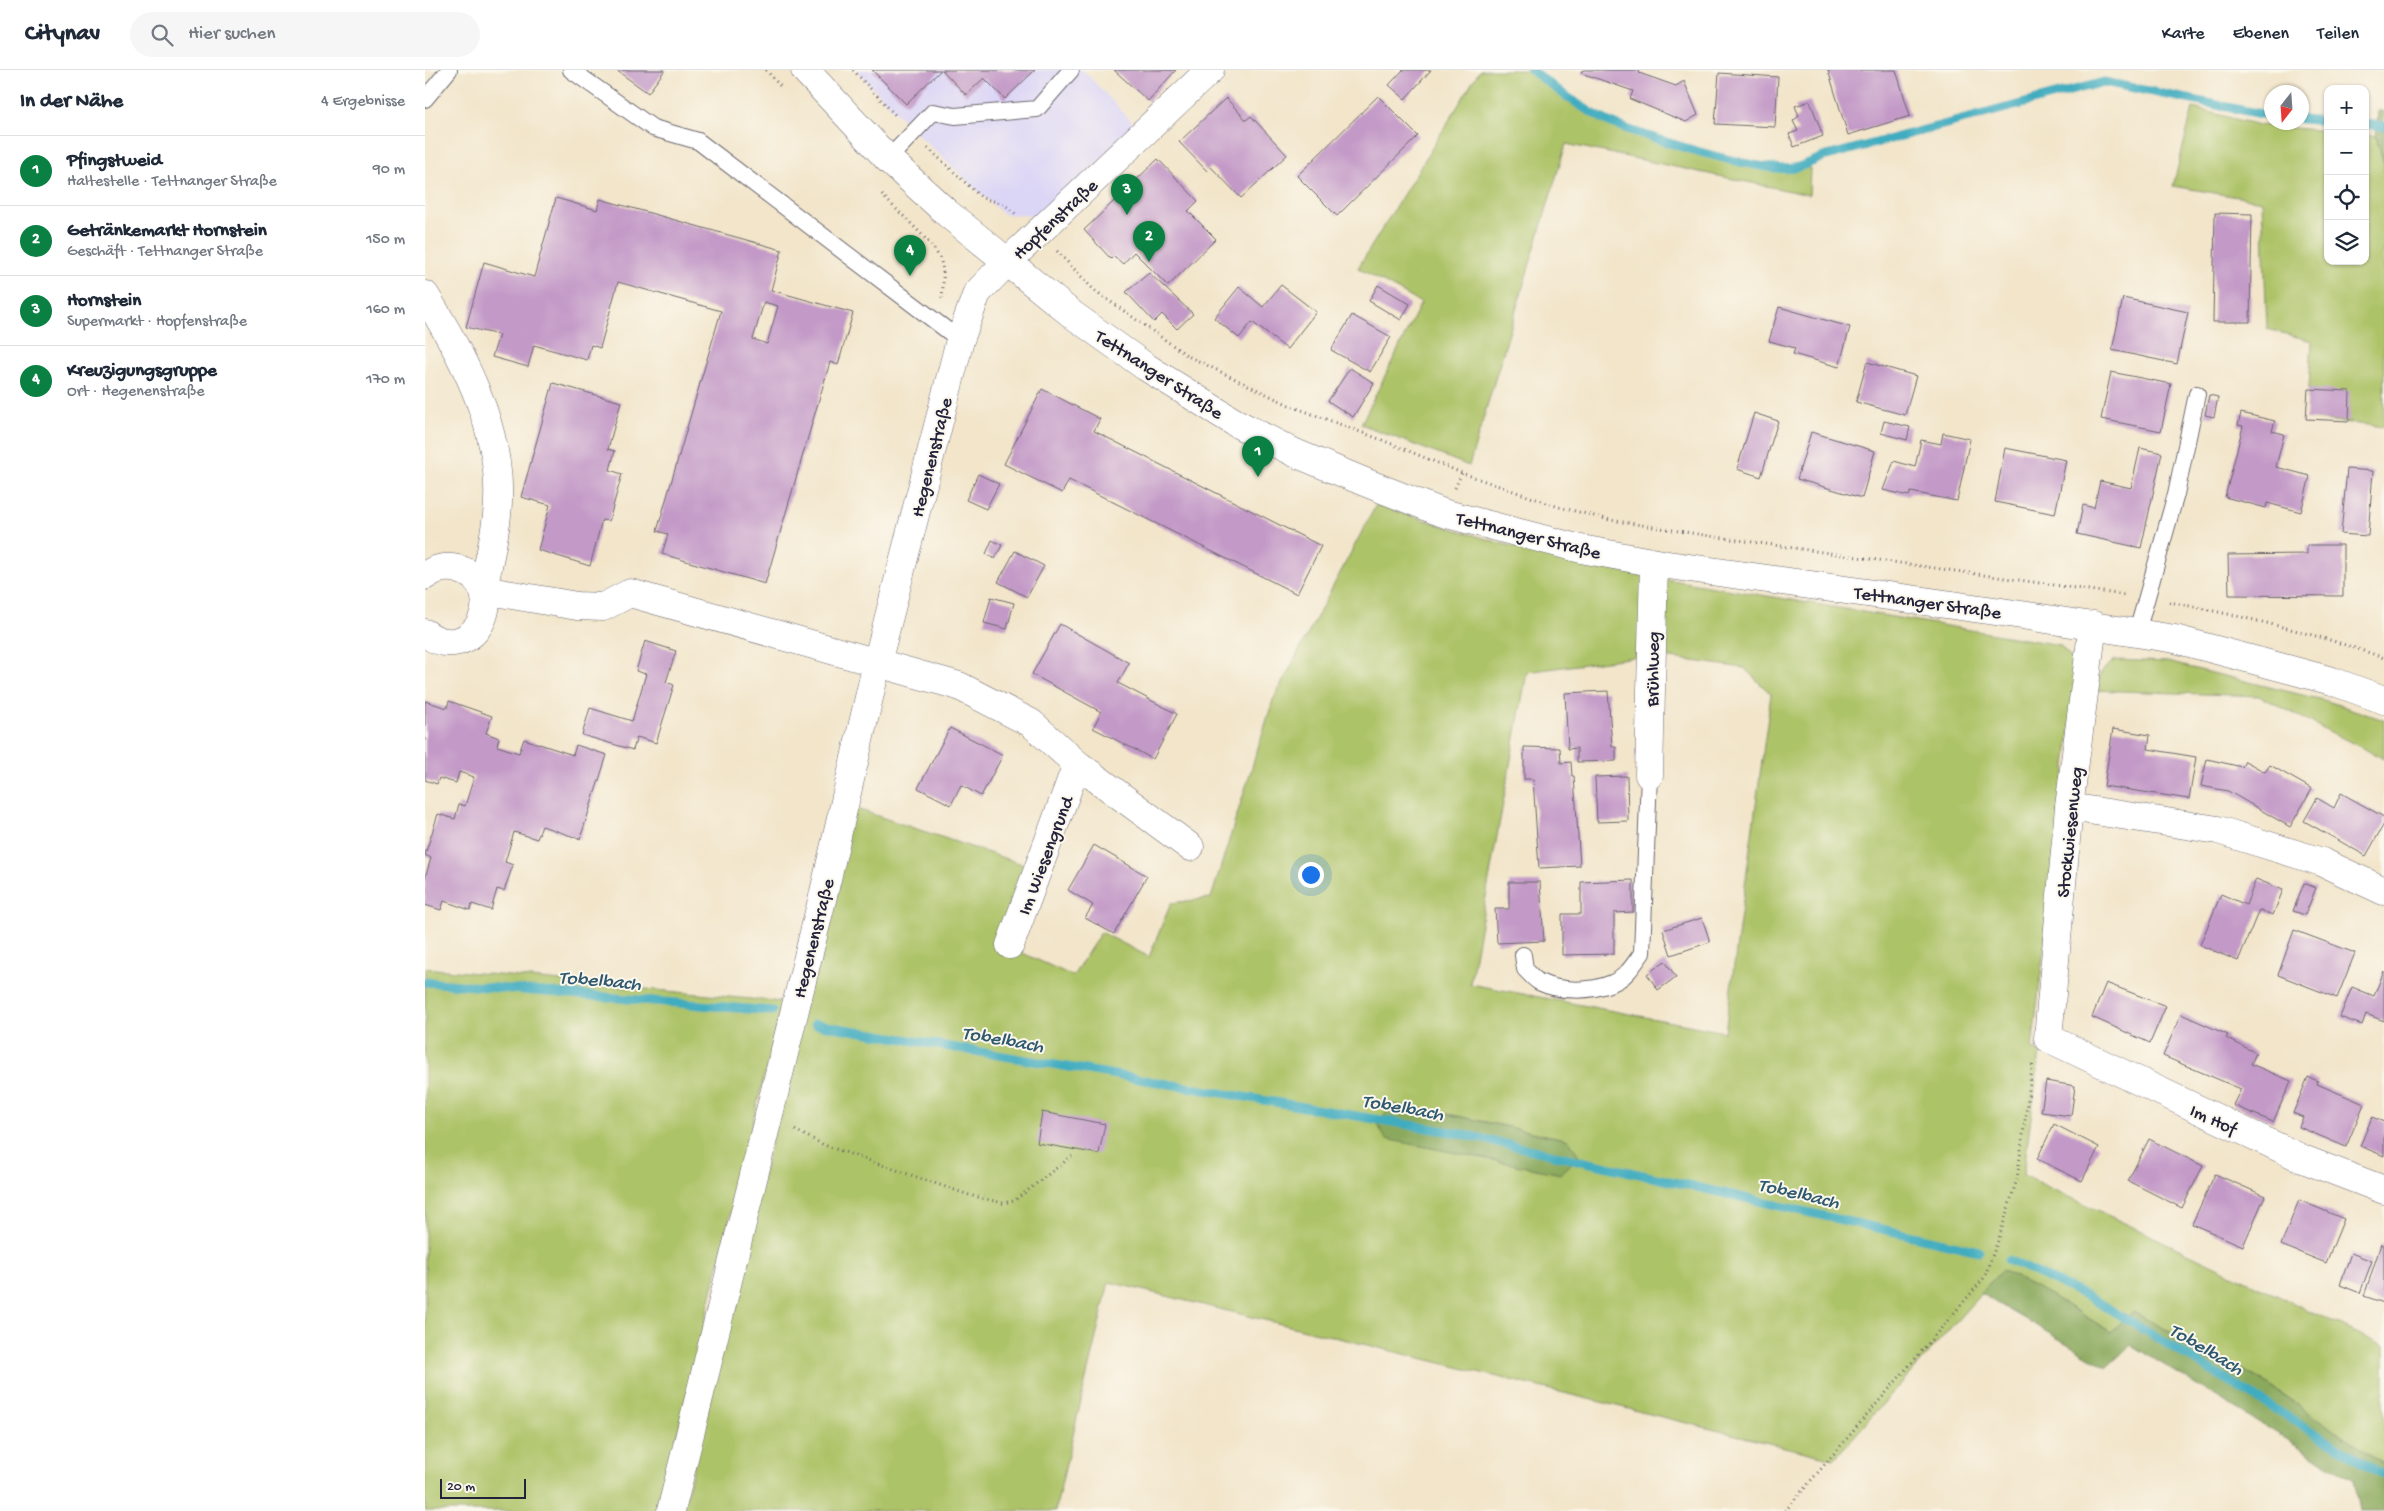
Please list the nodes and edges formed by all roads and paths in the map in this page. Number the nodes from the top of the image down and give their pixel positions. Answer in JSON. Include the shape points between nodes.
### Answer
{"nodes":[{"id":1,"x":449,"y":70,"type":"edge"},
{"id":2,"x":571,"y":70,"type":"edge"},
{"id":3,"x":765,"y":70,"type":"edge"},
{"id":4,"x":805,"y":70,"type":"edge"},
{"id":5,"x":853,"y":70,"type":"edge"},
{"id":6,"x":1071,"y":70,"type":"edge"},
{"id":7,"x":1210,"y":70,"type":"edge"},
{"id":8,"x":784,"y":90,"type":"dead end"},
{"id":9,"x":425,"y":99,"type":"edge"},
{"id":10,"x":913,"y":133,"type":"junction"},
{"id":11,"x":888,"y":159,"type":"junction"},
{"id":12,"x":876,"y":189,"type":"dead end"},
{"id":13,"x":1039,"y":233,"type":"junction"},
{"id":14,"x":1007,"y":262,"type":"junction"},
{"id":15,"x":425,"y":295,"type":"edge"},
{"id":16,"x":951,"y":333,"type":"junction"},
{"id":17,"x":2197,"y":394,"type":"dead end"},
{"id":18,"x":1654,"y":563,"type":"junction"},
{"id":19,"x":425,"y":576,"type":"edge"},
{"id":20,"x":483,"y":590,"type":"junction"},
{"id":21,"x":2146,"y":598,"type":"junction"},
{"id":22,"x":2093,"y":626,"type":"junction"},
{"id":23,"x":2137,"y":632,"type":"junction"},
{"id":24,"x":425,"y":633,"type":"edge"},
{"id":25,"x":2384,"y":658,"type":"edge"},
{"id":26,"x":877,"y":663,"type":"junction"},
{"id":27,"x":2384,"y":700,"type":"edge"},
{"id":28,"x":1077,"y":764,"type":"junction"},
{"id":29,"x":1649,"y":775,"type":"joint"},
{"id":30,"x":2069,"y":807,"type":"junction"},
{"id":31,"x":1190,"y":847,"type":"dead end"},
{"id":32,"x":2384,"y":890,"type":"edge"},
{"id":33,"x":1010,"y":946,"type":"dead end"},
{"id":34,"x":1523,"y":955,"type":"dead end"},
{"id":35,"x":2048,"y":1038,"type":"junction"},
{"id":36,"x":767,"y":1116,"type":"junction"},
{"id":37,"x":1072,"y":1156,"type":"dead end"},
{"id":38,"x":2384,"y":1190,"type":"edge"},
{"id":39,"x":671,"y":1511,"type":"edge"},
{"id":40,"x":1785,"y":1511,"type":"edge"}],
"edges":[{"from":1,"to":9,"type":"lane"},
{"from":2,"to":16,"type":"lane","via":[[653,128],[698,141]]},
{"from":3,"to":8,"type":"path"},
{"from":4,"to":11,"type":"street","name":"Tettnanger Straße"},
{"from":5,"to":10,"type":"path"},
{"from":6,"to":10,"type":"lane","via":[[1037,109],[955,116],[933,112]]},
{"from":7,"to":13,"type":"street","name":"Hopfenstraße"},
{"from":10,"to":11,"type":"lane"},
{"from":10,"to":13,"type":"path","via":[[982,198],[1004,204]]},
{"from":11,"to":14,"type":"street","name":"Tettnanger Straße"},
{"from":12,"to":16,"type":"path","via":[[940,259],[944,278],[941,319]]},
{"from":13,"to":14,"type":"street","name":"Hopfenstraße"},
{"from":13,"to":21,"type":"path","via":[[1093,290],[1188,356],[1291,406],[1559,508],[1610,520],[1711,536]]},
{"from":14,"to":16,"type":"street","name":"Hegenenstraße","via":[[977,293]]},
{"from":14,"to":18,"type":"street","name":"Tettnanger Straße","via":[[1073,315],[1146,367],[1234,422],[1287,449],[1443,513],[1581,549]]},
{"from":15,"to":20,"type":"street","via":[[454,345],[486,418],[496,455],[497,514]]},
{"from":16,"to":26,"type":"street","name":"Hegenenstraße"},
{"from":17,"to":21,"type":"lane","via":[[2176,494]]},
{"from":18,"to":22,"type":"street","name":"Tettnanger Straße"},
{"from":18,"to":29,"type":"street","name":"Brühlweg"},
{"from":19,"to":20,"type":"street","via":[[440,569],[455,568],[469,573]]},
{"from":20,"to":24,"type":"street","via":[[485,611],[480,625],[470,635],[450,642],[435,640]]},
{"from":20,"to":26,"type":"street","via":[[603,608],[630,593]]},
{"from":21,"to":23,"type":"lane"},
{"from":21,"to":25,"type":"path","via":[[2215,611]]},
{"from":22,"to":23,"type":"street","name":"Tettnanger Straße"},
{"from":22,"to":30,"type":"street","name":"Stockwiesenweg"},
{"from":23,"to":27,"type":"street","name":"Tettnanger Straße","via":[[2285,668]]},
{"from":26,"to":28,"type":"street","via":[[959,686],[1031,723]]},
{"from":26,"to":36,"type":"street","name":"Hegenenstraße","via":[[824,892]]},
{"from":28,"to":31,"type":"street"},
{"from":28,"to":33,"type":"street","name":"Im Wiesengrund"},
{"from":29,"to":34,"type":"lane","via":[[1642,953],[1630,970],[1613,983],[1581,989],[1558,988],[1538,981],[1525,969]]},
{"from":30,"to":32,"type":"street","via":[[2218,830],[2322,862]]},
{"from":30,"to":35,"type":"street","name":"Stockwiesenweg"},
{"from":35,"to":38,"type":"street","name":"Im Hof","via":[[2303,1159]]},
{"from":35,"to":40,"type":"path","via":[[2034,1052],[2017,1179],[1984,1278]]},
{"from":36,"to":37,"type":"path","via":[[824,1145],[969,1195],[1003,1203],[1014,1201]]},
{"from":36,"to":39,"type":"street","name":"Hegenenstraße"}]}
